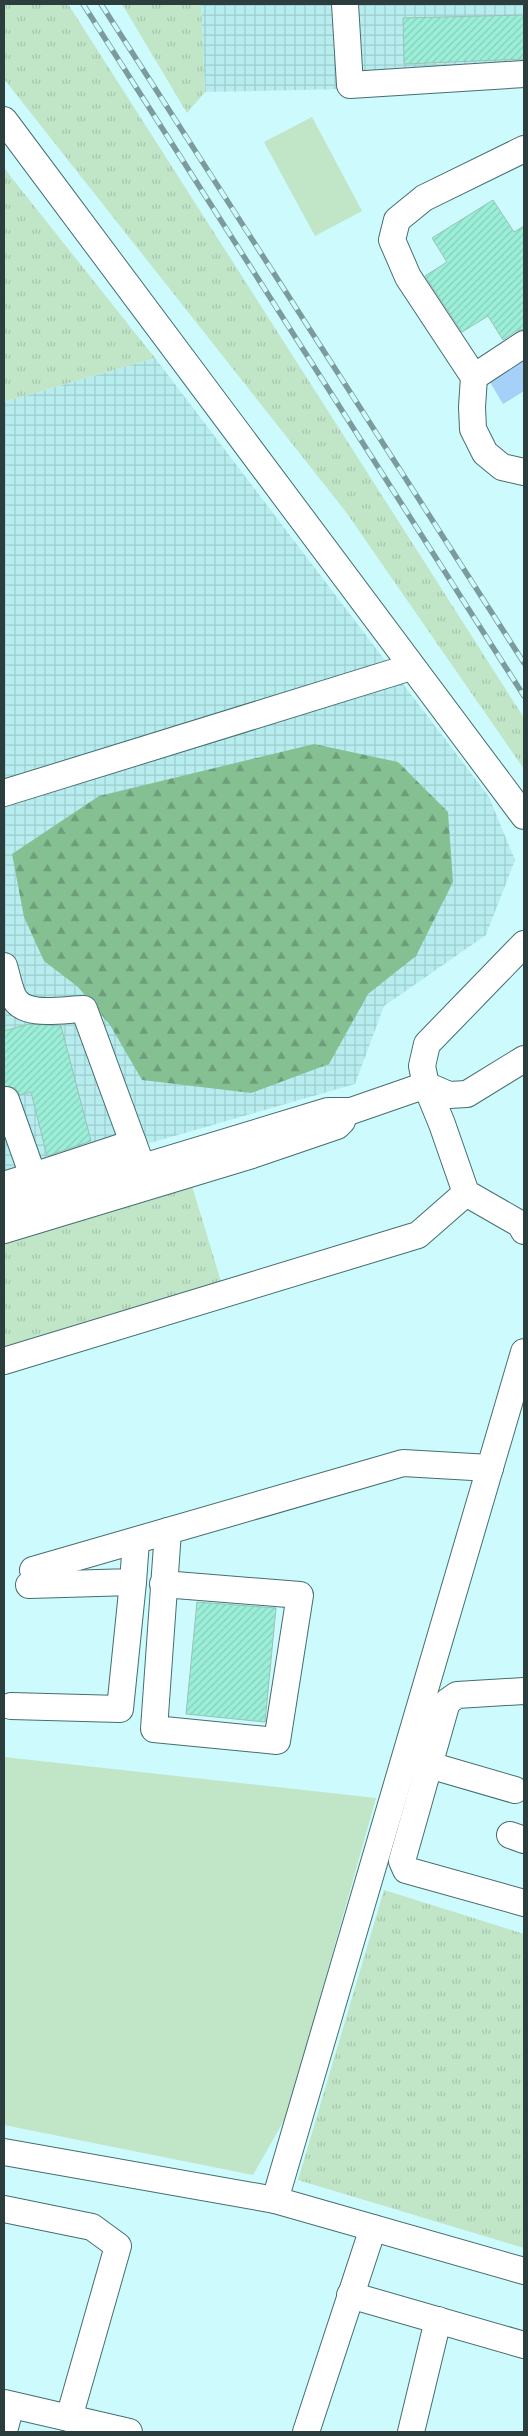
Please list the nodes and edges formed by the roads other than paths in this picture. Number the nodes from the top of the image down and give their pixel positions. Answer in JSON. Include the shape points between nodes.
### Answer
{"nodes":[{"id":1,"x":345,"y":4,"type":"edge"},
{"id":2,"x":524,"y":74,"type":"edge"},
{"id":3,"x":4,"y":120,"type":"edge"},
{"id":4,"x":524,"y":149,"type":"edge"},
{"id":5,"x":524,"y":344,"type":"edge"},
{"id":6,"x":474,"y":377,"type":"junction"},
{"id":7,"x":524,"y":472,"type":"edge"},
{"id":8,"x":411,"y":667,"type":"junction"},
{"id":9,"x":4,"y":793,"type":"edge"},
{"id":10,"x":524,"y":816,"type":"edge"},
{"id":11,"x":524,"y":944,"type":"edge"},
{"id":12,"x":4,"y":966,"type":"edge"},
{"id":13,"x":524,"y":1059,"type":"edge"},
{"id":14,"x":426,"y":1085,"type":"junction"},
{"id":15,"x":351,"y":1111,"type":"junction"},
{"id":16,"x":8,"y":1116,"type":"edge"},
{"id":17,"x":137,"y":1155,"type":"junction"},
{"id":18,"x":33,"y":1176,"type":"junction"},
{"id":19,"x":466,"y":1193,"type":"junction"},
{"id":20,"x":6,"y":1196,"type":"edge"},
{"id":21,"x":4,"y":1230,"type":"edge"},
{"id":22,"x":524,"y":1231,"type":"edge"},
{"id":23,"x":524,"y":1352,"type":"edge"},
{"id":24,"x":4,"y":1361,"type":"edge"},
{"id":25,"x":490,"y":1468,"type":"junction"},
{"id":26,"x":168,"y":1531,"type":"junction"},
{"id":27,"x":136,"y":1541,"type":"junction"},
{"id":28,"x":133,"y":1582,"type":"junction"},
{"id":29,"x":164,"y":1584,"type":"junction"},
{"id":30,"x":524,"y":1691,"type":"edge"},
{"id":31,"x":11,"y":1706,"type":"dead end"},
{"id":32,"x":429,"y":1765,"type":"junction"},
{"id":33,"x":515,"y":1790,"type":"dead end"},
{"id":34,"x":524,"y":1903,"type":"edge"},
{"id":35,"x":4,"y":2152,"type":"edge"},
{"id":36,"x":275,"y":2200,"type":"junction"},
{"id":37,"x":4,"y":2209,"type":"edge"},
{"id":38,"x":373,"y":2228,"type":"junction"},
{"id":39,"x":524,"y":2271,"type":"edge"},
{"id":40,"x":350,"y":2295,"type":"junction"},
{"id":41,"x":438,"y":2320,"type":"junction"},
{"id":42,"x":524,"y":2345,"type":"edge"},
{"id":43,"x":7,"y":2404,"type":"edge"},
{"id":44,"x":69,"y":2418,"type":"junction"},
{"id":45,"x":4,"y":2431,"type":"edge"},
{"id":46,"x":128,"y":2432,"type":"edge"},
{"id":47,"x":306,"y":2432,"type":"edge"},
{"id":48,"x":411,"y":2432,"type":"edge"}],
"edges":[{"from":1,"to":2,"type":"street","via":[[350,85]]},
{"from":3,"to":8,"type":"street"},
{"from":4,"to":6,"type":"street","via":[[424,198],[397,220],[392,240],[408,276]]},
{"from":5,"to":6,"type":"street"},
{"from":6,"to":7,"type":"street","via":[[473,429],[485,453],[502,467]]},
{"from":8,"to":9,"type":"street"},
{"from":8,"to":10,"type":"street"},
{"from":11,"to":14,"type":"street","via":[[426,1044],[422,1066]]},
{"from":12,"to":17,"type":"street","via":[[14,998],[25,1008],[84,1009]]},
{"from":13,"to":14,"type":"street","via":[[467,1094],[449,1095]]},
{"from":14,"to":15,"type":"street"},
{"from":14,"to":19,"type":"street"},
{"from":15,"to":17,"type":"street","via":[[328,1111]]},
{"from":15,"to":21,"type":"street","via":[[337,1126],[309,1136]]},
{"from":16,"to":18,"type":"street"},
{"from":17,"to":18,"type":"street"},
{"from":17,"to":20,"type":"street"},
{"from":18,"to":20,"type":"street"},
{"from":19,"to":22,"type":"street","via":[[520,1224]]},
{"from":19,"to":24,"type":"street","via":[[418,1235]]},
{"from":23,"to":25,"type":"street"},
{"from":25,"to":26,"type":"street","via":[[403,1463]]},
{"from":25,"to":36,"type":"street"},
{"from":26,"to":27,"type":"street"},
{"from":26,"to":29,"type":"street"},
{"from":27,"to":28,"type":"street"},
{"from":27,"to":28,"type":"street","via":[[31,1578]]},
{"from":28,"to":31,"type":"street","via":[[120,1709]]},
{"from":29,"to":29,"type":"street","via":[[154,1729],[277,1741],[300,1595]]},
{"from":30,"to":32,"type":"street","via":[[451,1697]]},
{"from":32,"to":33,"type":"street"},
{"from":32,"to":34,"type":"street","via":[[403,1867]]},
{"from":35,"to":36,"type":"street"},
{"from":36,"to":38,"type":"street"},
{"from":37,"to":44,"type":"street","via":[[92,2227],[118,2246]]},
{"from":38,"to":39,"type":"street"},
{"from":38,"to":40,"type":"street"},
{"from":40,"to":41,"type":"street"},
{"from":40,"to":47,"type":"street"},
{"from":41,"to":42,"type":"street"},
{"from":41,"to":48,"type":"street"},
{"from":43,"to":44,"type":"street"},
{"from":43,"to":45,"type":"street"},
{"from":44,"to":46,"type":"street"}]}
